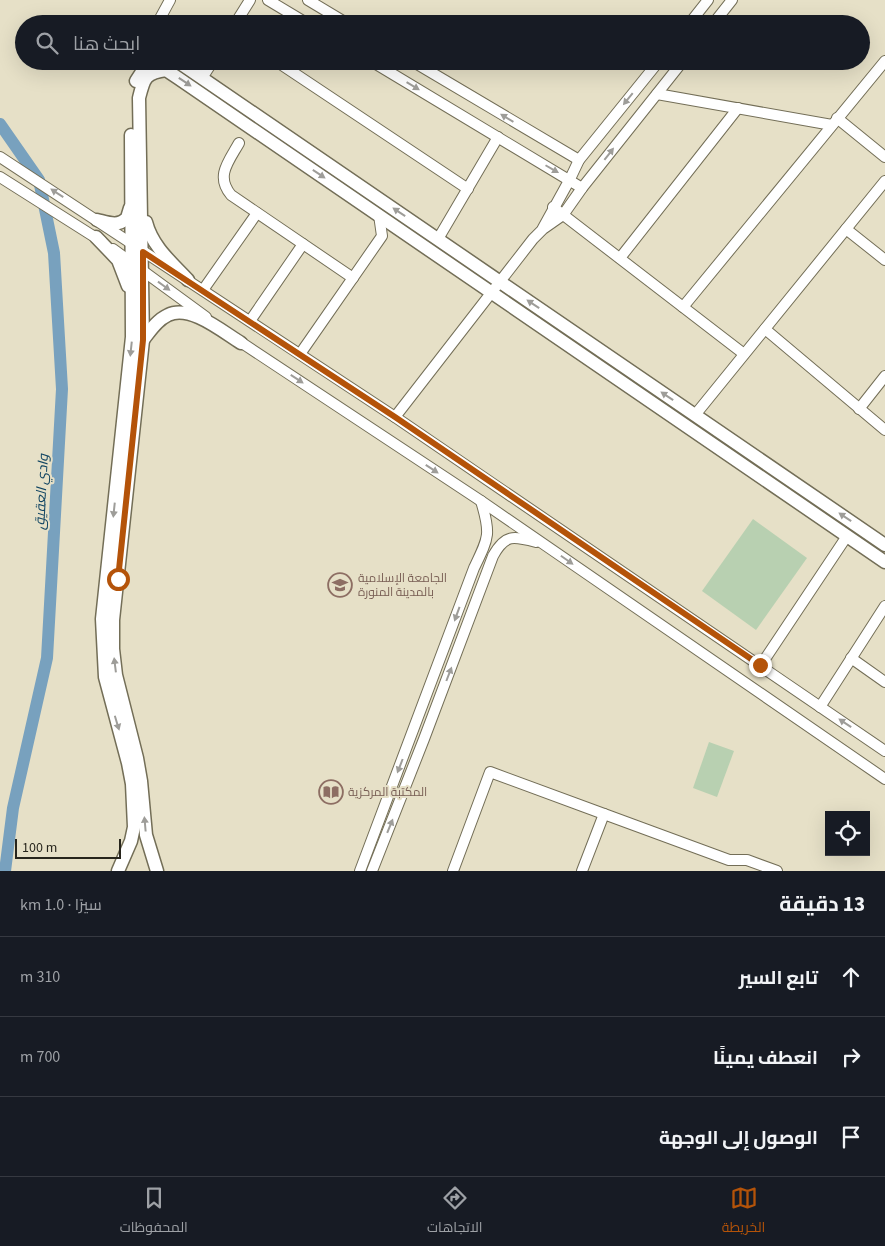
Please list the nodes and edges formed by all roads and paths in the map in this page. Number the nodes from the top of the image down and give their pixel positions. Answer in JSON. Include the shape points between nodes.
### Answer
{"nodes":[{"id":1,"x":170,"y":0,"type":"edge"},
{"id":2,"x":250,"y":0,"type":"edge"},
{"id":3,"x":308,"y":0,"type":"edge"},
{"id":4,"x":708,"y":0,"type":"edge"},
{"id":5,"x":732,"y":0,"type":"edge"},
{"id":6,"x":273,"y":1,"type":"edge"},
{"id":7,"x":162,"y":15,"type":"edge"},
{"id":8,"x":241,"y":15,"type":"edge"},
{"id":9,"x":294,"y":15,"type":"edge"},
{"id":10,"x":333,"y":15,"type":"edge"},
{"id":11,"x":696,"y":15,"type":"edge"},
{"id":12,"x":720,"y":15,"type":"edge"},
{"id":13,"x":885,"y":60,"type":"edge"},
{"id":14,"x":143,"y":70,"type":"edge"},
{"id":15,"x":190,"y":70,"type":"edge"},
{"id":16,"x":207,"y":70,"type":"edge"},
{"id":17,"x":290,"y":70,"type":"edge"},
{"id":18,"x":386,"y":70,"type":"edge"},
{"id":19,"x":427,"y":70,"type":"edge"},
{"id":20,"x":652,"y":70,"type":"edge"},
{"id":21,"x":676,"y":70,"type":"edge"},
{"id":22,"x":202,"y":78,"type":"junction"},
{"id":23,"x":657,"y":94,"type":"junction"},
{"id":24,"x":738,"y":108,"type":"junction"},
{"id":25,"x":835,"y":122,"type":"junction"},
{"id":26,"x":498,"y":137,"type":"junction"},
{"id":27,"x":239,"y":144,"type":"dead end"},
{"id":28,"x":0,"y":157,"type":"edge"},
{"id":29,"x":885,"y":157,"type":"edge"},
{"id":30,"x":579,"y":160,"type":"junction"},
{"id":31,"x":0,"y":177,"type":"edge"},
{"id":32,"x":570,"y":180,"type":"junction"},
{"id":33,"x":885,"y":181,"type":"edge"},
{"id":34,"x":582,"y":188,"type":"junction"},
{"id":35,"x":468,"y":189,"type":"junction"},
{"id":36,"x":136,"y":200,"type":"junction"},
{"id":37,"x":553,"y":207,"type":"junction"},
{"id":38,"x":258,"y":214,"type":"junction"},
{"id":39,"x":379,"y":215,"type":"junction"},
{"id":40,"x":562,"y":216,"type":"junction"},
{"id":41,"x":97,"y":220,"type":"junction"},
{"id":42,"x":543,"y":229,"type":"junction"},
{"id":43,"x":846,"y":229,"type":"junction"},
{"id":44,"x":96,"y":237,"type":"junction"},
{"id":45,"x":438,"y":239,"type":"junction"},
{"id":46,"x":303,"y":244,"type":"junction"},
{"id":47,"x":131,"y":245,"type":"junction"},
{"id":48,"x":143,"y":252,"type":"junction"},
{"id":49,"x":620,"y":258,"type":"junction"},
{"id":50,"x":885,"y":260,"type":"edge"},
{"id":51,"x":132,"y":263,"type":"junction"},
{"id":52,"x":143,"y":272,"type":"junction"},
{"id":53,"x":353,"y":278,"type":"junction"},
{"id":54,"x":188,"y":280,"type":"junction"},
{"id":55,"x":500,"y":282,"type":"junction"},
{"id":56,"x":203,"y":290,"type":"junction"},
{"id":57,"x":491,"y":292,"type":"junction"},
{"id":58,"x":683,"y":307,"type":"junction"},
{"id":59,"x":133,"y":314,"type":"junction"},
{"id":60,"x":250,"y":321,"type":"junction"},
{"id":61,"x":765,"y":329,"type":"junction"},
{"id":62,"x":143,"y":340,"type":"junction"},
{"id":63,"x":241,"y":343,"type":"junction"},
{"id":64,"x":300,"y":354,"type":"junction"},
{"id":65,"x":744,"y":354,"type":"junction"},
{"id":66,"x":885,"y":376,"type":"edge"},
{"id":67,"x":859,"y":408,"type":"junction"},
{"id":68,"x":695,"y":415,"type":"junction"},
{"id":69,"x":395,"y":417,"type":"junction"},
{"id":70,"x":885,"y":430,"type":"edge"},
{"id":71,"x":481,"y":501,"type":"junction"},
{"id":72,"x":847,"y":536,"type":"junction"},
{"id":73,"x":543,"y":544,"type":"junction"},
{"id":74,"x":885,"y":544,"type":"edge"},
{"id":75,"x":885,"y":562,"type":"edge"},
{"id":76,"x":474,"y":568,"type":"junction"},
{"id":77,"x":486,"y":574,"type":"junction"},
{"id":78,"x":885,"y":606,"type":"edge"},
{"id":79,"x":851,"y":658,"type":"junction"},
{"id":80,"x":760,"y":665,"type":"junction"},
{"id":81,"x":885,"y":682,"type":"edge"},
{"id":82,"x":820,"y":707,"type":"junction"},
{"id":83,"x":885,"y":750,"type":"edge"},
{"id":84,"x":885,"y":779,"type":"edge"},
{"id":85,"x":604,"y":814,"type":"junction"},
{"id":86,"x":729,"y":860,"type":"junction"},
{"id":87,"x":118,"y":871,"type":"edge"},
{"id":88,"x":157,"y":871,"type":"edge"},
{"id":89,"x":360,"y":871,"type":"edge"},
{"id":90,"x":372,"y":871,"type":"edge"},
{"id":91,"x":453,"y":871,"type":"edge"},
{"id":92,"x":582,"y":871,"type":"edge"},
{"id":93,"x":725,"y":871,"type":"edge"},
{"id":94,"x":777,"y":871,"type":"edge"}],
"edges":[{"from":1,"to":7,"type":"street"},
{"from":2,"to":8,"type":"street"},
{"from":3,"to":10,"type":"street"},
{"from":4,"to":11,"type":"street"},
{"from":5,"to":12,"type":"street"},
{"from":6,"to":9,"type":"street"},
{"from":13,"to":25,"type":"street"},
{"from":14,"to":36,"type":"main road","via":[[134,86],[132,98]]},
{"from":15,"to":22,"type":"main road"},
{"from":16,"to":22,"type":"street"},
{"from":17,"to":35,"type":"street"},
{"from":18,"to":26,"type":"street","one_way":true},
{"from":30,"to":19,"type":"street","one_way":true},
{"from":20,"to":30,"type":"street","one_way":true},
{"from":21,"to":23,"type":"street"},
{"from":45,"to":22,"type":"main road","one_way":true},
{"from":23,"to":24,"type":"street"},
{"from":34,"to":23,"type":"street","one_way":true},
{"from":24,"to":25,"type":"street"},
{"from":24,"to":49,"type":"street"},
{"from":25,"to":29,"type":"street"},
{"from":25,"to":58,"type":"street"},
{"from":26,"to":32,"type":"street","one_way":true},
{"from":26,"to":35,"type":"street"},
{"from":27,"to":38,"type":"street","via":[[224,172],[223,181],[231,196]]},
{"from":41,"to":28,"type":"street","one_way":true},
{"from":30,"to":32,"type":"street"},
{"from":31,"to":44,"type":"street"},
{"from":32,"to":34,"type":"street"},
{"from":32,"to":37,"type":"street"},
{"from":33,"to":43,"type":"street"},
{"from":34,"to":40,"type":"street"},
{"from":35,"to":45,"type":"street"},
{"from":36,"to":39,"type":"main road","one_way":true,"via":[[139,98],[144,81],[153,72],[166,70]]},
{"from":36,"to":41,"type":"main road","via":[[124,222],[114,224]]},
{"from":36,"to":47,"type":"main road"},
{"from":36,"to":48,"type":"main road"},
{"from":36,"to":54,"type":"main road","via":[[152,238]]},
{"from":37,"to":40,"type":"street"},
{"from":37,"to":42,"type":"street"},
{"from":38,"to":46,"type":"street"},
{"from":38,"to":56,"type":"street"},
{"from":39,"to":53,"type":"street","via":[[382,236]]},
{"from":39,"to":57,"type":"main road"},
{"from":40,"to":42,"type":"street"},
{"from":40,"to":49,"type":"street"},
{"from":41,"to":47,"type":"street"},
{"from":42,"to":55,"type":"street"},
{"from":43,"to":50,"type":"street"},
{"from":43,"to":61,"type":"street"},
{"from":44,"to":51,"type":"street"},
{"from":44,"to":59,"type":"main road","via":[[118,260],[124,272]]},
{"from":45,"to":55,"type":"main road"},
{"from":46,"to":53,"type":"street"},
{"from":46,"to":60,"type":"street"},
{"from":47,"to":48,"type":"street"},
{"from":47,"to":51,"type":"main road"},
{"from":48,"to":52,"type":"main road"},
{"from":48,"to":54,"type":"street"},
{"from":49,"to":58,"type":"street"},
{"from":51,"to":52,"type":"street"},
{"from":51,"to":59,"type":"main road"},
{"from":52,"to":62,"type":"main road"},
{"from":52,"to":63,"type":"street","one_way":true},
{"from":53,"to":64,"type":"street"},
{"from":54,"to":56,"type":"street"},
{"from":55,"to":57,"type":"street"},
{"from":68,"to":55,"type":"main road","one_way":true},
{"from":56,"to":60,"type":"street"},
{"from":57,"to":69,"type":"street"},
{"from":57,"to":72,"type":"main road"},
{"from":58,"to":65,"type":"street"},
{"from":59,"to":87,"type":"main road","one_way":true,"via":[[102,619],[105,677],[132,784],[134,827]]},
{"from":60,"to":64,"type":"street"},
{"from":61,"to":65,"type":"street"},
{"from":61,"to":67,"type":"street"},
{"from":62,"to":63,"type":"main road","via":[[168,314],[186,312]]},
{"from":88,"to":62,"type":"main road","one_way":true,"via":[[146,835],[137,758],[113,650],[113,620]]},
{"from":63,"to":71,"type":"street","one_way":true},
{"from":64,"to":69,"type":"street"},
{"from":65,"to":68,"type":"street"},
{"from":66,"to":67,"type":"street"},
{"from":67,"to":70,"type":"street"},
{"from":74,"to":68,"type":"main road","one_way":true},
{"from":69,"to":80,"type":"street"},
{"from":71,"to":73,"type":"street"},
{"from":71,"to":76,"type":"street","via":[[488,533]]},
{"from":72,"to":75,"type":"main road"},
{"from":72,"to":80,"type":"street"},
{"from":73,"to":77,"type":"street","via":[[510,538],[499,545]]},
{"from":73,"to":84,"type":"street","one_way":true},
{"from":76,"to":77,"type":"street"},
{"from":76,"to":89,"type":"street","one_way":true},
{"from":90,"to":77,"type":"street","one_way":true},
{"from":78,"to":79,"type":"street"},
{"from":79,"to":81,"type":"street"},
{"from":79,"to":82,"type":"street"},
{"from":80,"to":82,"type":"street"},
{"from":83,"to":82,"type":"street","one_way":true},
{"from":85,"to":86,"type":"street"},
{"from":85,"to":91,"type":"street","via":[[490,772]]},
{"from":85,"to":92,"type":"street"},
{"from":86,"to":93,"type":"street"},
{"from":86,"to":94,"type":"street","via":[[747,860]]}]}
